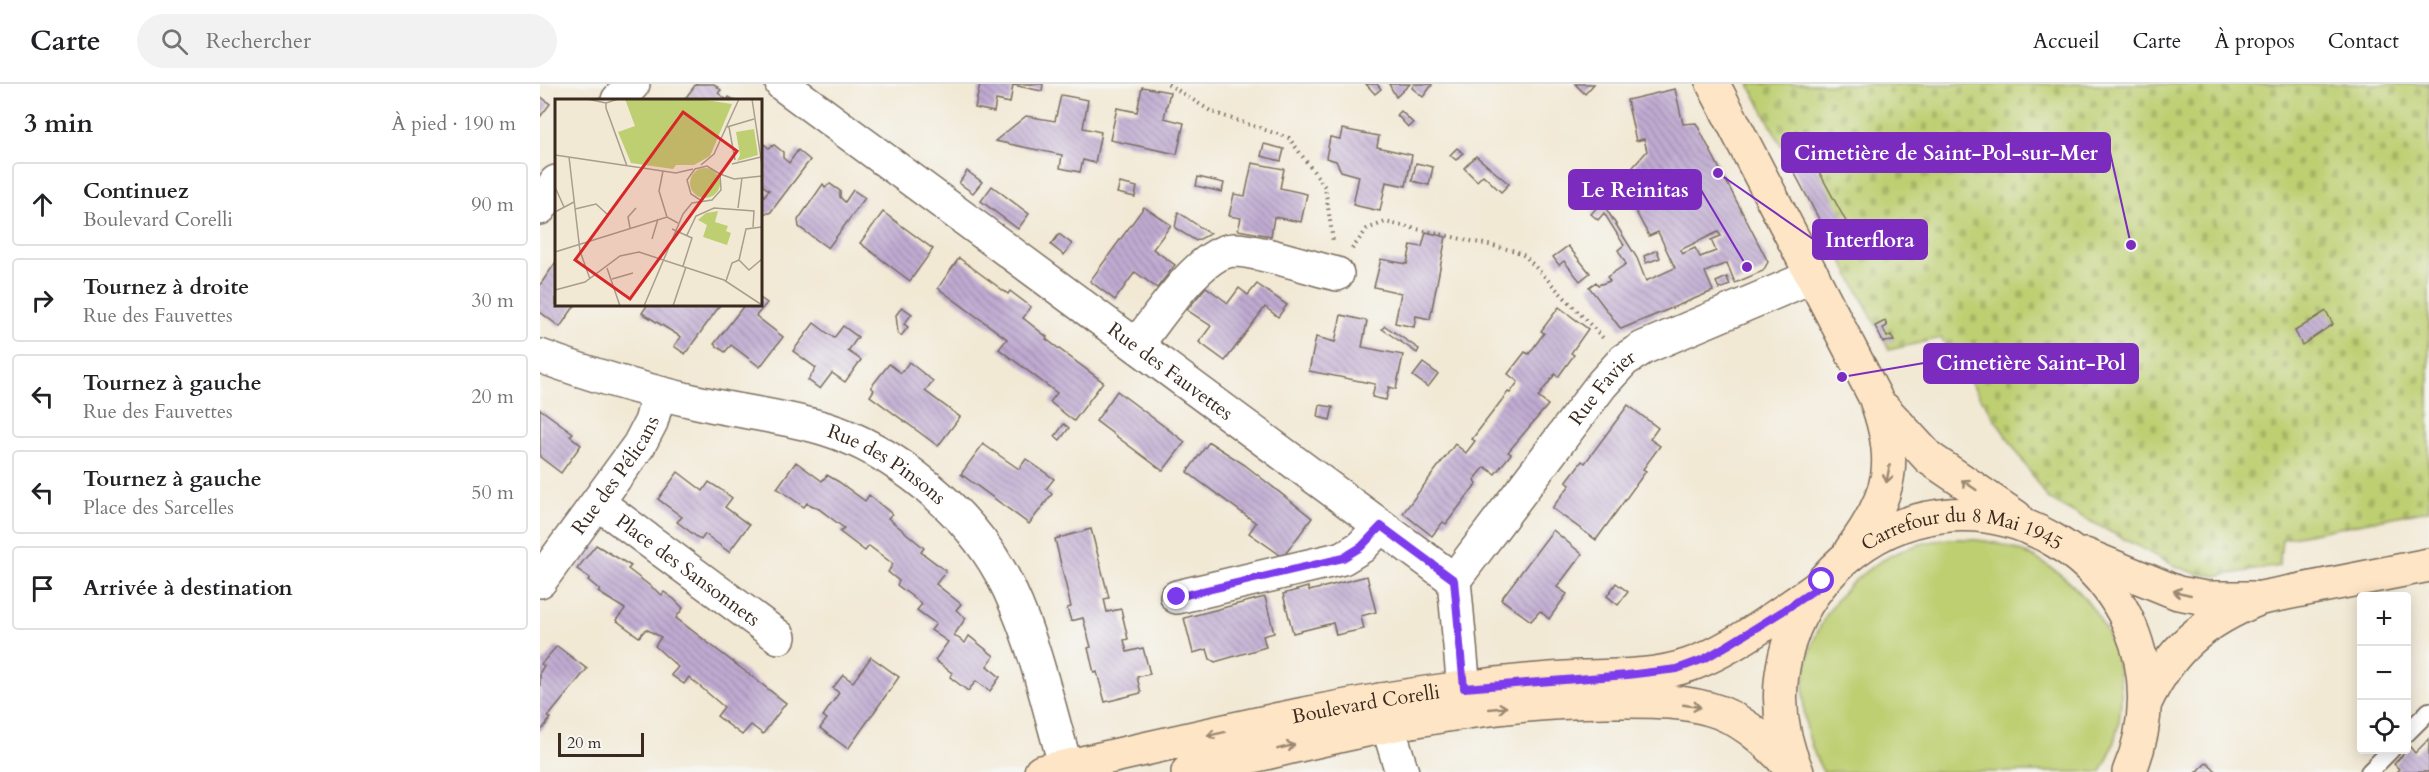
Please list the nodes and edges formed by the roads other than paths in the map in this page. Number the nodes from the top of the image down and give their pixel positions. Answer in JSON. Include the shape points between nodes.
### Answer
{"nodes":[{"id":1,"x":633,"y":84,"type":"edge"},
{"id":2,"x":782,"y":84,"type":"edge"},
{"id":3,"x":1713,"y":84,"type":"edge"},
{"id":4,"x":619,"y":99,"type":"edge"},
{"id":5,"x":555,"y":184,"type":"edge"},
{"id":6,"x":540,"y":208,"type":"edge"},
{"id":7,"x":1338,"y":274,"type":"road end"},
{"id":8,"x":1813,"y":276,"type":"junction"},
{"id":9,"x":1137,"y":344,"type":"junction"},
{"id":10,"x":540,"y":356,"type":"edge"},
{"id":11,"x":659,"y":393,"type":"junction"},
{"id":12,"x":1875,"y":397,"type":"junction"},
{"id":13,"x":598,"y":502,"type":"junction"},
{"id":14,"x":1381,"y":526,"type":"junction"},
{"id":15,"x":2035,"y":530,"type":"junction"},
{"id":16,"x":2065,"y":547,"type":"junction"},
{"id":17,"x":1847,"y":556,"type":"junction"},
{"id":18,"x":2429,"y":565,"type":"edge"},
{"id":19,"x":1454,"y":580,"type":"junction"},
{"id":20,"x":540,"y":581,"type":"edge"},
{"id":21,"x":1817,"y":588,"type":"junction"},
{"id":22,"x":1177,"y":597,"type":"dead end"},
{"id":23,"x":2261,"y":598,"type":"junction"},
{"id":24,"x":779,"y":637,"type":"dead end"},
{"id":25,"x":1465,"y":700,"type":"junction"},
{"id":26,"x":2145,"y":703,"type":"junction"},
{"id":27,"x":2429,"y":711,"type":"edge"},
{"id":28,"x":1384,"y":712,"type":"junction"},
{"id":29,"x":2411,"y":729,"type":"edge"},
{"id":30,"x":2387,"y":754,"type":"edge"},
{"id":31,"x":1058,"y":770,"type":"edge"},
{"id":32,"x":2129,"y":771,"type":"edge"},
{"id":33,"x":1188,"y":772,"type":"edge"},
{"id":34,"x":1402,"y":772,"type":"edge"},
{"id":35,"x":1795,"y":772,"type":"edge"},
{"id":36,"x":2369,"y":772,"type":"edge"}],
"edges":[{"from":1,"to":4,"type":"street"},
{"from":2,"to":9,"type":"street","name":"Rue des Fauvettes"},
{"from":3,"to":8,"type":"main road"},
{"from":5,"to":6,"type":"street"},
{"from":7,"to":9,"type":"street","via":[[1243,251],[1218,254],[1202,265]]},
{"from":8,"to":12,"type":"main road"},
{"from":8,"to":19,"type":"street","name":"Rue Favier","via":[[1624,360]]},
{"from":9,"to":14,"type":"street","name":"Rue des Fauvettes"},
{"from":10,"to":11,"type":"street","name":"Rue des Pinsons"},
{"from":11,"to":13,"type":"street","name":"Rue des Pélicans","via":[[642,440]]},
{"from":11,"to":31,"type":"street","name":"Rue des Pinsons","via":[[842,435],[894,465],[945,502],[981,542],[1009,591],[1028,639]]},
{"from":15,"to":12,"type":"main road","one_way":true,"via":[[1929,458]]},
{"from":12,"to":17,"type":"main road","one_way":true,"via":[[1888,435],[1888,476],[1873,516]]},
{"from":13,"to":20,"type":"street","name":"Rue des Pélicans"},
{"from":13,"to":24,"type":"street","name":"Place des Sansonnets"},
{"from":14,"to":19,"type":"street","name":"Rue des Fauvettes"},
{"from":14,"to":22,"type":"street","via":[[1361,547],[1343,558]]},
{"from":15,"to":16,"type":"main road","name":"Carrefour du 8 Mai 1945"},
{"from":15,"to":17,"type":"main road","name":"Carrefour du 8 Mai 1945","via":[[1993,518],[1941,516],[1891,529]]},
{"from":23,"to":16,"type":"main road","one_way":true,"via":[[2206,598],[2178,593]]},
{"from":16,"to":26,"type":"main road","name":"Carrefour du 8 Mai 1945","via":[[2103,582],[2123,611],[2141,660]]},
{"from":17,"to":21,"type":"main road","name":"Carrefour du 8 Mai 1945"},
{"from":18,"to":23,"type":"main road"},
{"from":19,"to":25,"type":"street"},
{"from":21,"to":25,"type":"main road","name":"Boulevard Corelli","via":[[1716,652],[1677,669]]},
{"from":21,"to":35,"type":"main road","name":"Carrefour du 8 Mai 1945","via":[[1795,626],[1781,677],[1783,730]]},
{"from":23,"to":26,"type":"main road","via":[[2228,612],[2187,640],[2159,673]]},
{"from":25,"to":28,"type":"main road","name":"Boulevard Corelli"},
{"from":25,"to":35,"type":"main road","name":"Boulevard Corelli","one_way":true,"via":[[1659,702],[1704,708],[1748,729]]},
{"from":26,"to":32,"type":"main road","name":"Carrefour du 8 Mai 1945"},
{"from":27,"to":29,"type":"lane"},
{"from":28,"to":31,"type":"main road","name":"Boulevard Corelli","one_way":true},
{"from":33,"to":28,"type":"main road","name":"Boulevard Corelli","one_way":true},
{"from":28,"to":34,"type":"street"},
{"from":30,"to":36,"type":"lane"}]}
